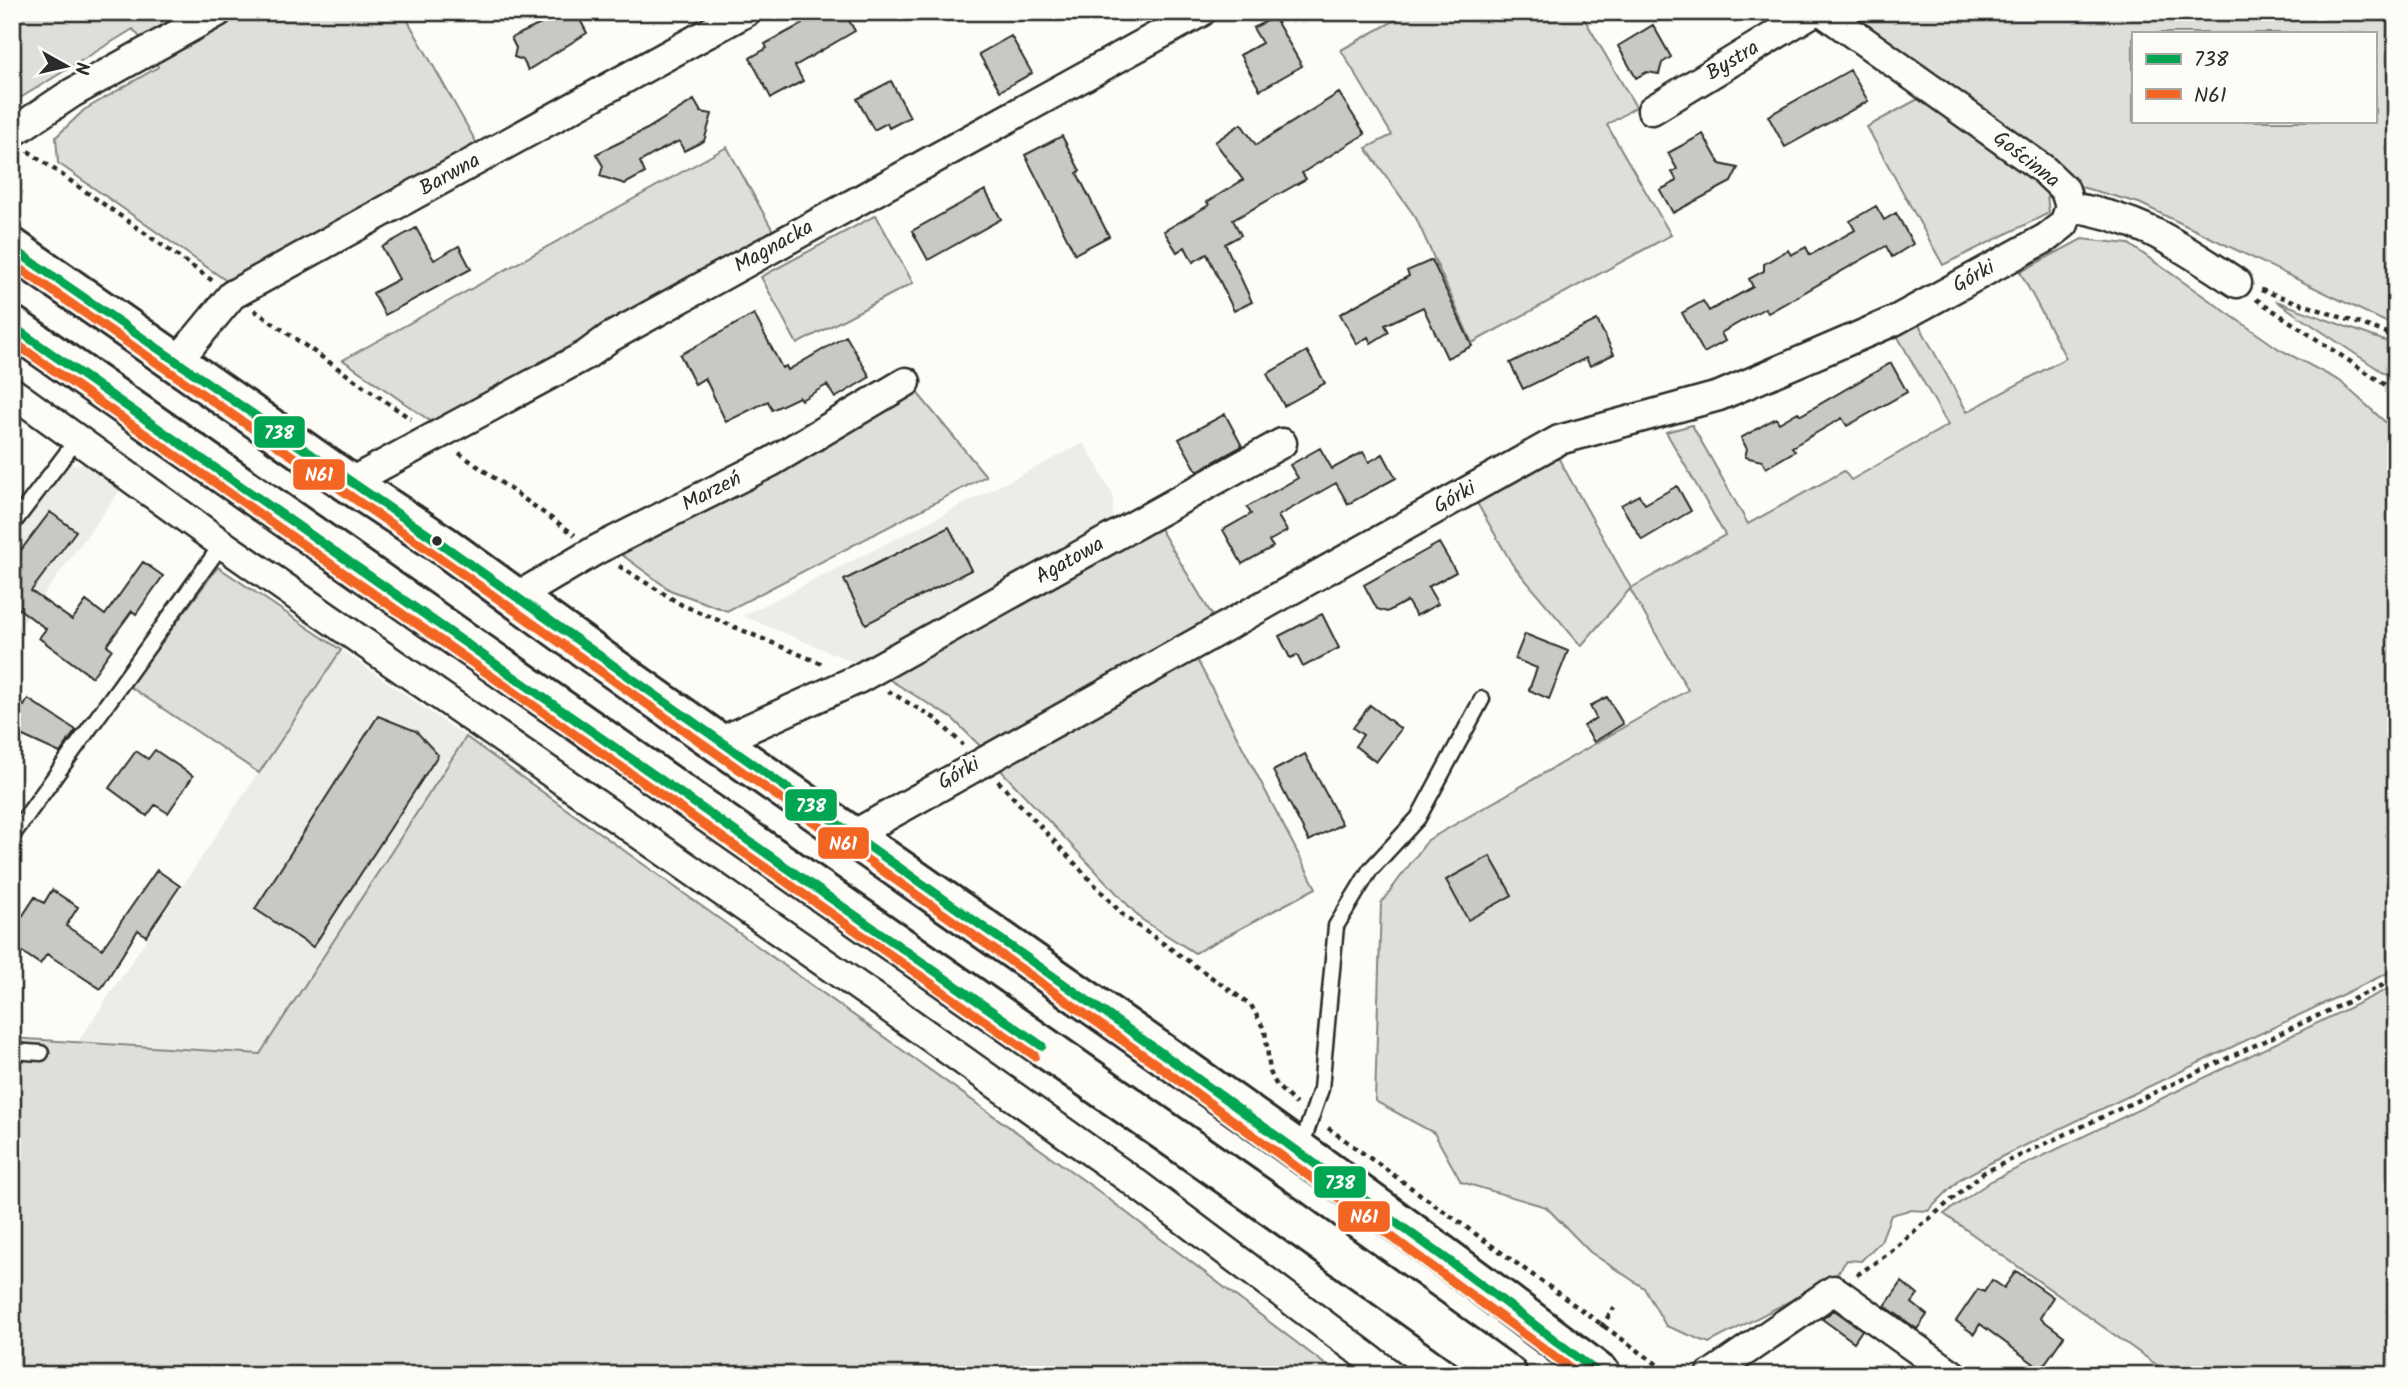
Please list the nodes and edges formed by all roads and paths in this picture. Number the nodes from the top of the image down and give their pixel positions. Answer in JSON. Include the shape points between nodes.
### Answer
{"nodes":[{"id":1,"x":218,"y":12,"type":"edge"},
{"id":2,"x":746,"y":12,"type":"edge"},
{"id":3,"x":1201,"y":12,"type":"edge"},
{"id":4,"x":1813,"y":12,"type":"edge"},
{"id":5,"x":1823,"y":12,"type":"edge"},
{"id":6,"x":1652,"y":110,"type":"dead end"},
{"id":7,"x":12,"y":133,"type":"edge"},
{"id":8,"x":2070,"y":206,"type":"junction"},
{"id":9,"x":12,"y":248,"type":"edge"},
{"id":10,"x":2237,"y":283,"type":"junction"},
{"id":11,"x":12,"y":326,"type":"edge"},
{"id":12,"x":2396,"y":336,"type":"edge"},
{"id":13,"x":176,"y":363,"type":"junction"},
{"id":14,"x":906,"y":382,"type":"dead end"},
{"id":15,"x":12,"y":391,"type":"edge"},
{"id":16,"x":2396,"y":392,"type":"edge"},
{"id":17,"x":78,"y":438,"type":"junction"},
{"id":18,"x":1282,"y":443,"type":"dead end"},
{"id":19,"x":448,"y":445,"type":"dead end"},
{"id":20,"x":349,"y":483,"type":"junction"},
{"id":21,"x":12,"y":525,"type":"edge"},
{"id":22,"x":222,"y":544,"type":"junction"},
{"id":23,"x":596,"y":550,"type":"junction"},
{"id":24,"x":515,"y":598,"type":"junction"},
{"id":25,"x":858,"y":679,"type":"junction"},
{"id":26,"x":1482,"y":699,"type":"dead end"},
{"id":27,"x":719,"y":742,"type":"junction"},
{"id":28,"x":980,"y":762,"type":"junction"},
{"id":29,"x":853,"y":835,"type":"junction"},
{"id":30,"x":12,"y":836,"type":"edge"},
{"id":31,"x":2396,"y":979,"type":"edge"},
{"id":32,"x":12,"y":1051,"type":"edge"},
{"id":33,"x":41,"y":1053,"type":"dead end"},
{"id":34,"x":1311,"y":1116,"type":"junction"},
{"id":35,"x":1299,"y":1152,"type":"junction"},
{"id":36,"x":1834,"y":1290,"type":"junction"},
{"id":37,"x":1614,"y":1308,"type":"dead end"},
{"id":38,"x":1601,"y":1327,"type":"junction"},
{"id":39,"x":1391,"y":1375,"type":"edge"},
{"id":40,"x":1507,"y":1375,"type":"edge"},
{"id":41,"x":1601,"y":1375,"type":"edge"},
{"id":42,"x":1672,"y":1375,"type":"edge"},
{"id":43,"x":1710,"y":1375,"type":"edge"},
{"id":44,"x":1953,"y":1375,"type":"edge"}],
"edges":[{"from":1,"to":7,"type":"street","via":[[62,99]]},
{"from":2,"to":13,"type":"street","name":"Barwna","via":[[232,295]]},
{"from":3,"to":20,"type":"street","name":"Magnacka"},
{"from":4,"to":6,"type":"street","name":"Bystra"},
{"from":5,"to":8,"type":"street","name":"Gościnna","via":[[2043,169],[2065,190]]},
{"from":8,"to":10,"type":"street","name":"Gościnna","via":[[2107,212],[2142,225]]},
{"from":8,"to":28,"type":"street","name":"Górki","via":[[2064,224],[2046,238],[1894,321],[1719,396],[1559,440]]},
{"from":9,"to":13,"type":"main road"},
{"from":10,"to":12,"type":"path"},
{"from":10,"to":16,"type":"path"},
{"from":11,"to":40,"type":"main road"},
{"from":13,"to":20,"type":"main road"},
{"from":14,"to":23,"type":"street","name":"Marzeń","via":[[771,462]]},
{"from":15,"to":17,"type":"street"},
{"from":17,"to":21,"type":"lane"},
{"from":17,"to":22,"type":"street"},
{"from":18,"to":25,"type":"street","name":"Agatowa"},
{"from":19,"to":23,"type":"path"},
{"from":20,"to":24,"type":"main road"},
{"from":22,"to":30,"type":"lane"},
{"from":22,"to":39,"type":"street","via":[[892,1010],[1138,1185]]},
{"from":23,"to":24,"type":"street","name":"Marzeń"},
{"from":23,"to":25,"type":"path","via":[[682,605]]},
{"from":24,"to":27,"type":"main road"},
{"from":25,"to":27,"type":"street","name":"Agatowa"},
{"from":25,"to":28,"type":"path","via":[[918,706]]},
{"from":26,"to":34,"type":"lane","via":[[1418,818],[1370,870],[1336,926],[1326,1058]]},
{"from":27,"to":29,"type":"main road"},
{"from":28,"to":29,"type":"street","name":"Górki"},
{"from":28,"to":34,"type":"path","via":[[1124,916],[1251,1005],[1265,1031],[1270,1072],[1277,1086]]},
{"from":29,"to":35,"type":"main road"},
{"from":31,"to":36,"type":"path","via":[[1983,1173],[1889,1253]]},
{"from":32,"to":33,"type":"lane"},
{"from":34,"to":35,"type":"lane"},
{"from":34,"to":38,"type":"path"},
{"from":35,"to":41,"type":"main road"},
{"from":36,"to":43,"type":"street"},
{"from":36,"to":44,"type":"street"},
{"from":37,"to":38,"type":"path"},
{"from":38,"to":42,"type":"path"}]}
